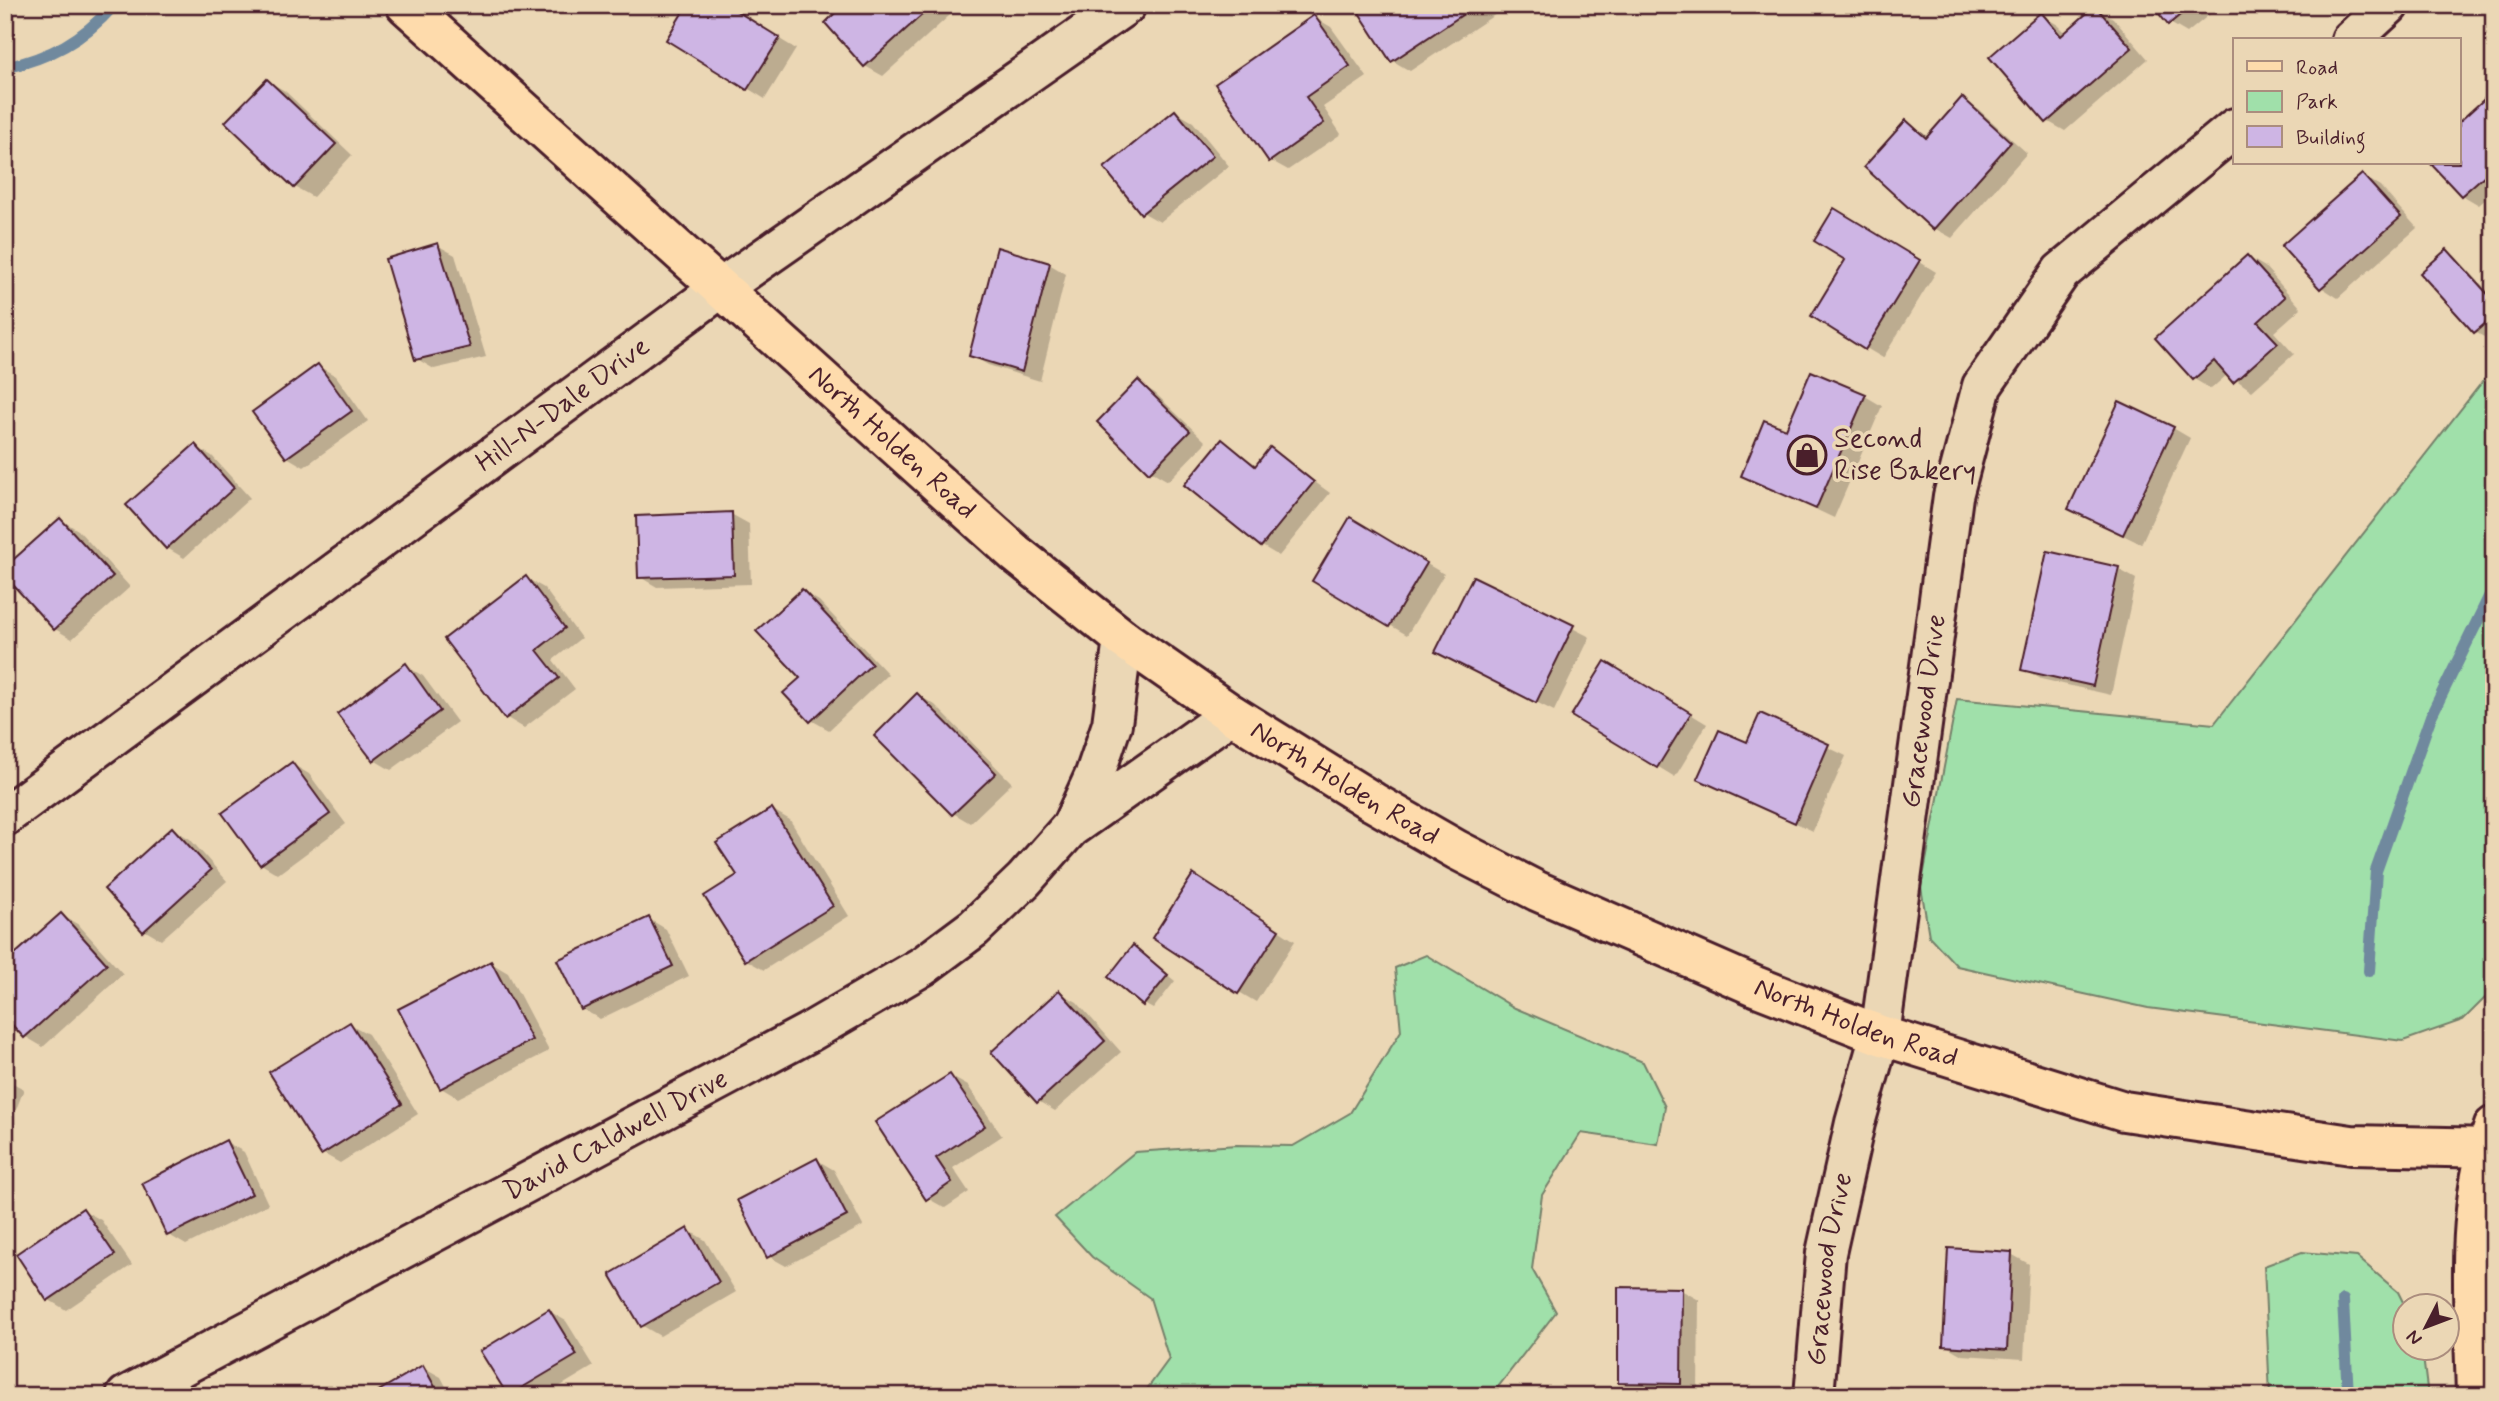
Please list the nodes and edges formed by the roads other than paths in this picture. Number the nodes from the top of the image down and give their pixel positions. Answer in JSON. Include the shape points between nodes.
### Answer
{"nodes":[{"id":1,"x":406,"y":5,"type":"edge"},
{"id":2,"x":1126,"y":5,"type":"edge"},
{"id":3,"x":2389,"y":5,"type":"edge"},
{"id":4,"x":2353,"y":38,"type":"edge"},
{"id":5,"x":2233,"y":130,"type":"edge"},
{"id":6,"x":721,"y":288,"type":"junction"},
{"id":7,"x":1123,"y":639,"type":"junction"},
{"id":8,"x":1231,"y":714,"type":"junction"},
{"id":9,"x":5,"y":816,"type":"edge"},
{"id":10,"x":1070,"y":828,"type":"junction"},
{"id":11,"x":1880,"y":1035,"type":"junction"},
{"id":12,"x":2491,"y":1140,"type":"edge"},
{"id":13,"x":126,"y":1396,"type":"edge"},
{"id":14,"x":1815,"y":1396,"type":"edge"},
{"id":15,"x":2476,"y":1396,"type":"edge"}],
"edges":[{"from":1,"to":6,"type":"main road","name":"North Holden Road"},
{"from":2,"to":6,"type":"street","name":"Hill-N-Dale Drive"},
{"from":3,"to":4,"type":"street"},
{"from":5,"to":11,"type":"street","name":"Gracewood Drive","via":[[2062,272],[1982,386],[1953,496]]},
{"from":6,"to":7,"type":"main road","name":"North Holden Road","via":[[1014,553]]},
{"from":6,"to":9,"type":"street","name":"Hill-N-Dale Drive"},
{"from":7,"to":8,"type":"main road","name":"North Holden Road"},
{"from":7,"to":10,"type":"street","name":"David Caldwell Drive","via":[[1112,724]]},
{"from":8,"to":10,"type":"street","name":"David Caldwell Drive"},
{"from":8,"to":11,"type":"main road","name":"North Holden Road","via":[[1373,802],[1537,891]]},
{"from":10,"to":13,"type":"street","name":"David Caldwell Drive","via":[[974,928],[923,966],[808,1033]]},
{"from":11,"to":12,"type":"main road","name":"North Holden Road","via":[[2124,1111],[2351,1144]]},
{"from":11,"to":14,"type":"street","name":"Gracewood Drive","via":[[1826,1253]]},
{"from":12,"to":15,"type":"main road","via":[[2472,1249]]}]}
